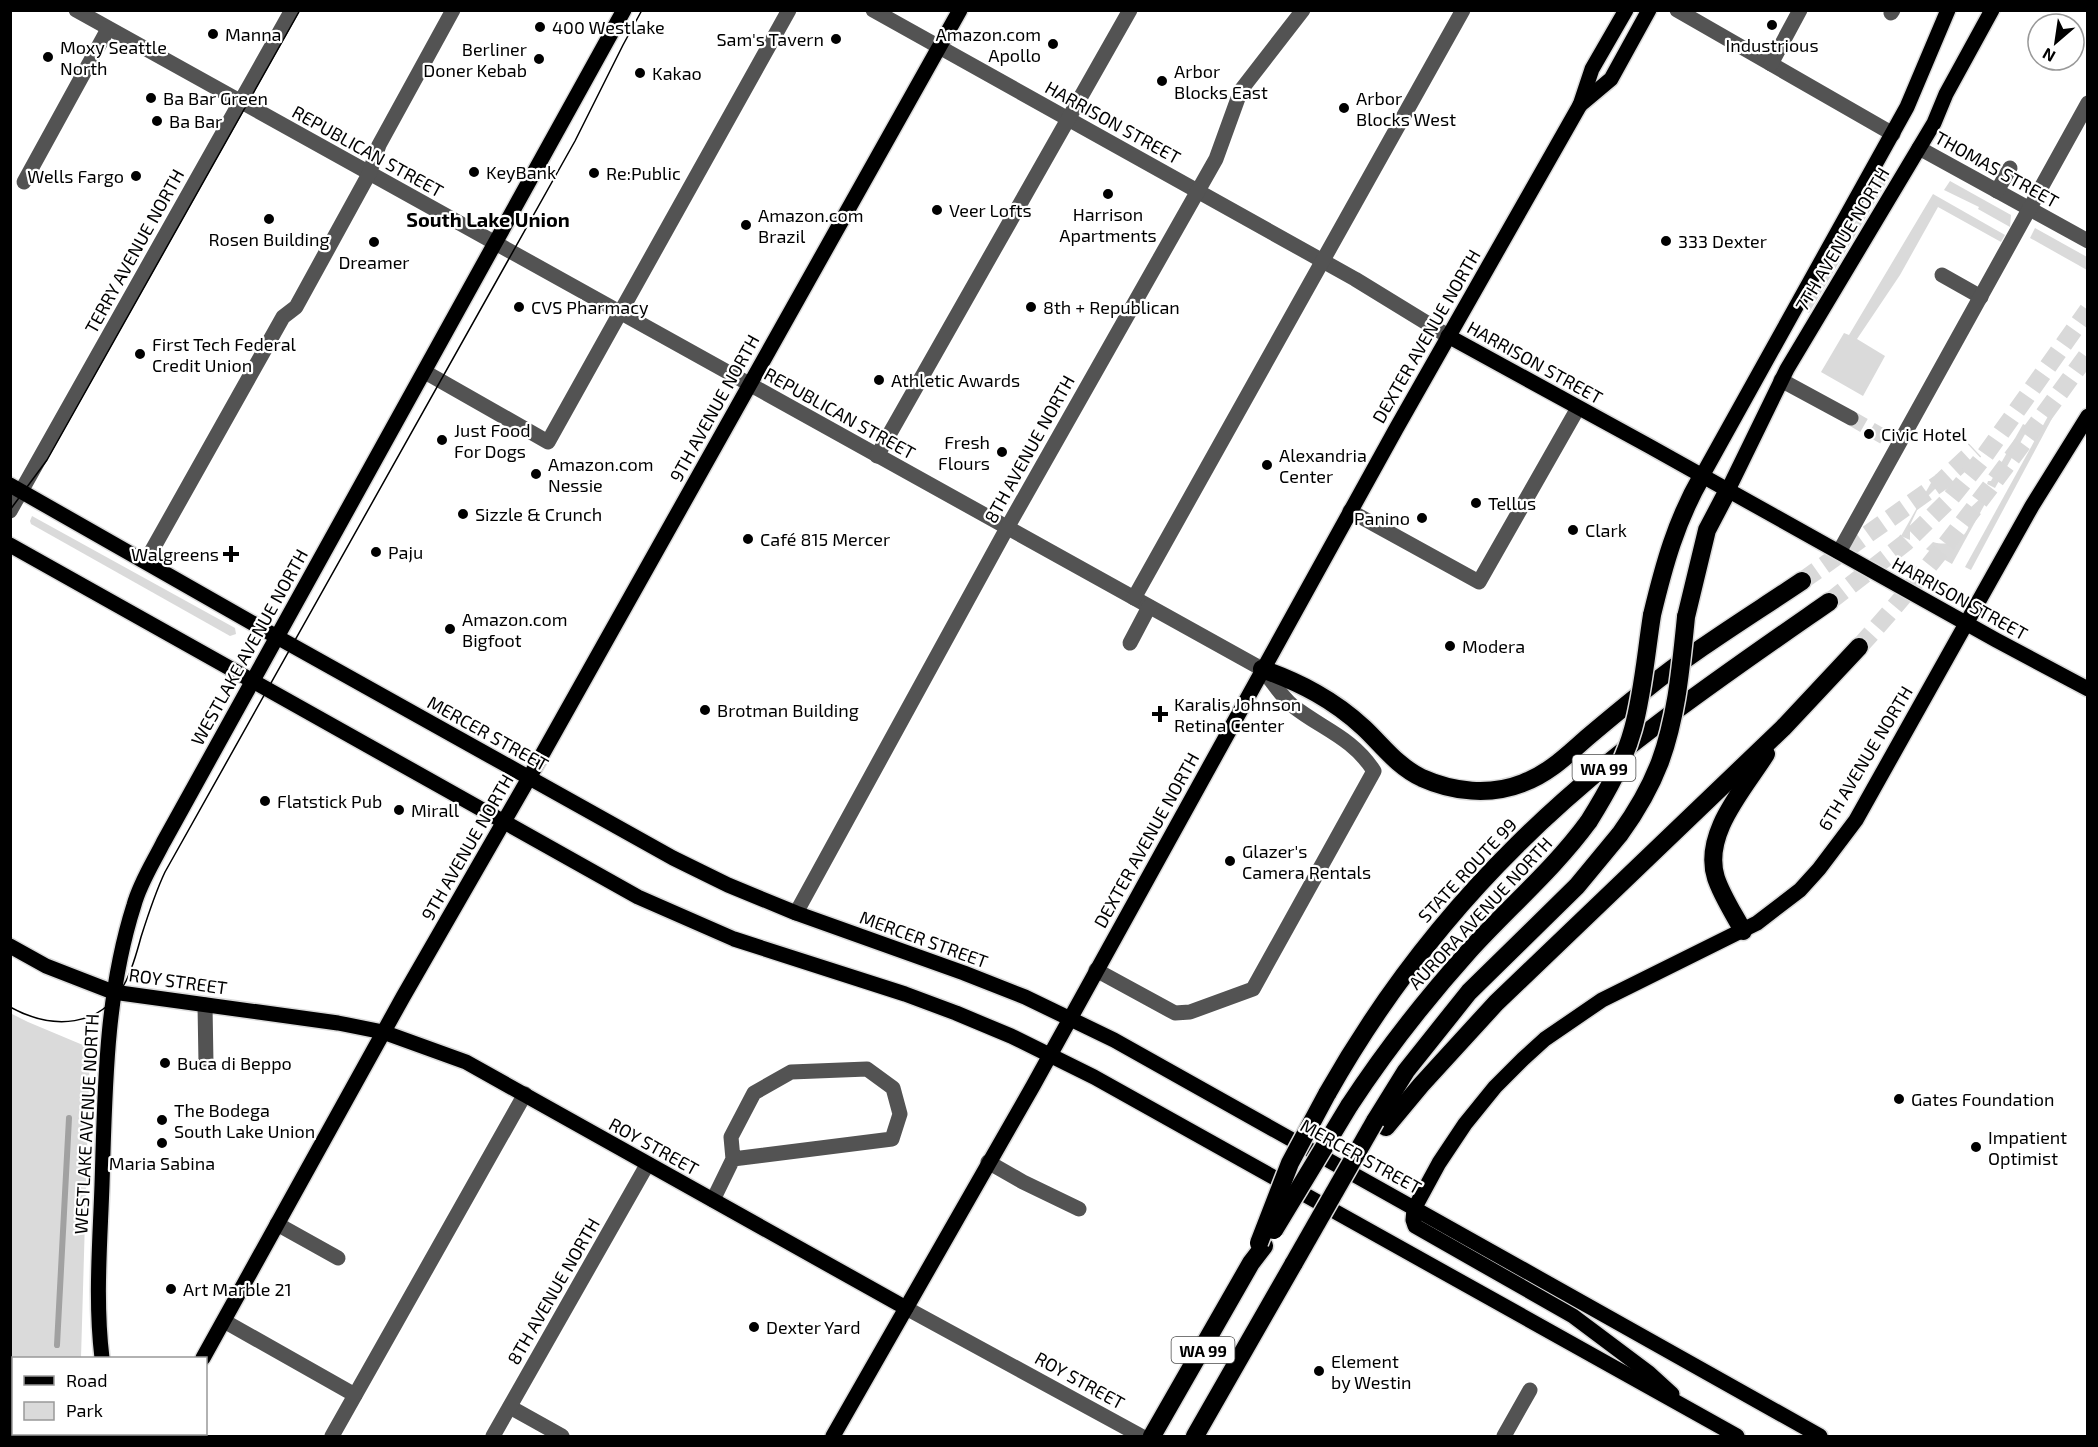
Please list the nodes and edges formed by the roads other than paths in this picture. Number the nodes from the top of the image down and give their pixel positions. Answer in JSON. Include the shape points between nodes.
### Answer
{"nodes":[{"id":1,"x":76,"y":10,"type":"edge"},
{"id":2,"x":292,"y":10,"type":"edge"},
{"id":3,"x":453,"y":10,"type":"edge"},
{"id":4,"x":624,"y":10,"type":"edge"},
{"id":5,"x":789,"y":10,"type":"edge"},
{"id":6,"x":873,"y":10,"type":"edge"},
{"id":7,"x":960,"y":10,"type":"edge"},
{"id":8,"x":1130,"y":10,"type":"edge"},
{"id":9,"x":1303,"y":10,"type":"edge"},
{"id":10,"x":1462,"y":10,"type":"edge"},
{"id":11,"x":1626,"y":10,"type":"edge"},
{"id":12,"x":1649,"y":10,"type":"edge"},
{"id":13,"x":1677,"y":10,"type":"edge"},
{"id":14,"x":1800,"y":10,"type":"edge"},
{"id":15,"x":1948,"y":10,"type":"edge"},
{"id":16,"x":1992,"y":10,"type":"edge"},
{"id":17,"x":108,"y":28,"type":"junction"},
{"id":18,"x":940,"y":48,"type":"junction"},
{"id":19,"x":1771,"y":64,"type":"junction"},
{"id":20,"x":240,"y":102,"type":"junction"},
{"id":21,"x":2088,"y":103,"type":"edge"},
{"id":22,"x":1580,"y":105,"type":"junction"},
{"id":23,"x":1068,"y":120,"type":"junction"},
{"id":24,"x":1893,"y":134,"type":"junction"},
{"id":25,"x":1919,"y":148,"type":"junction"},
{"id":26,"x":2010,"y":168,"type":"dead end"},
{"id":27,"x":369,"y":174,"type":"junction"},
{"id":28,"x":24,"y":182,"type":"dead end"},
{"id":29,"x":1997,"y":191,"type":"junction"},
{"id":30,"x":1197,"y":192,"type":"junction"},
{"id":31,"x":2029,"y":209,"type":"junction"},
{"id":32,"x":2088,"y":241,"type":"edge"},
{"id":33,"x":495,"y":244,"type":"junction"},
{"id":34,"x":1321,"y":260,"type":"junction"},
{"id":35,"x":1942,"y":275,"type":"dead end"},
{"id":36,"x":1984,"y":297,"type":"junction"},
{"id":37,"x":621,"y":314,"type":"junction"},
{"id":38,"x":1448,"y":336,"type":"junction"},
{"id":39,"x":425,"y":372,"type":"junction"},
{"id":40,"x":1781,"y":380,"type":"junction"},
{"id":41,"x":750,"y":385,"type":"junction"},
{"id":42,"x":1578,"y":408,"type":"junction"},
{"id":43,"x":2088,"y":416,"type":"edge"},
{"id":44,"x":1851,"y":418,"type":"tunnel mouth"},
{"id":45,"x":877,"y":456,"type":"junction"},
{"id":46,"x":1702,"y":476,"type":"junction"},
{"id":47,"x":16,"y":488,"type":"edge"},
{"id":48,"x":1728,"y":490,"type":"junction"},
{"id":49,"x":10,"y":511,"type":"edge"},
{"id":50,"x":1350,"y":511,"type":"junction"},
{"id":51,"x":1007,"y":528,"type":"junction"},
{"id":52,"x":10,"y":545,"type":"edge"},
{"id":53,"x":1839,"y":552,"type":"junction"},
{"id":54,"x":146,"y":561,"type":"junction"},
{"id":55,"x":1802,"y":581,"type":"tunnel mouth"},
{"id":56,"x":1134,"y":598,"type":"junction"},
{"id":57,"x":1828,"y":602,"type":"tunnel mouth"},
{"id":58,"x":1149,"y":607,"type":"junction"},
{"id":59,"x":1966,"y":624,"type":"junction"},
{"id":60,"x":277,"y":637,"type":"junction"},
{"id":61,"x":1130,"y":643,"type":"dead end"},
{"id":62,"x":1859,"y":647,"type":"tunnel mouth"},
{"id":63,"x":1262,"y":669,"type":"junction"},
{"id":64,"x":253,"y":681,"type":"junction"},
{"id":65,"x":2088,"y":689,"type":"edge"},
{"id":66,"x":1783,"y":728,"type":"junction"},
{"id":67,"x":529,"y":778,"type":"junction"},
{"id":68,"x":503,"y":822,"type":"junction"},
{"id":69,"x":796,"y":914,"type":"junction"},
{"id":70,"x":1743,"y":932,"type":"junction"},
{"id":71,"x":10,"y":946,"type":"edge"},
{"id":72,"x":1096,"y":970,"type":"junction"},
{"id":73,"x":113,"y":992,"type":"junction"},
{"id":74,"x":205,"y":1005,"type":"junction"},
{"id":75,"x":1070,"y":1018,"type":"junction"},
{"id":76,"x":383,"y":1032,"type":"junction"},
{"id":77,"x":1050,"y":1055,"type":"junction"},
{"id":78,"x":206,"y":1063,"type":"dead end"},
{"id":79,"x":525,"y":1094,"type":"junction"},
{"id":80,"x":1381,"y":1124,"type":"junction"},
{"id":81,"x":733,"y":1160,"type":"junction"},
{"id":82,"x":988,"y":1162,"type":"junction"},
{"id":83,"x":647,"y":1165,"type":"junction"},
{"id":84,"x":712,"y":1200,"type":"junction"},
{"id":85,"x":1079,"y":1209,"type":"dead end"},
{"id":86,"x":1414,"y":1209,"type":"junction"},
{"id":87,"x":277,"y":1224,"type":"junction"},
{"id":88,"x":1262,"y":1244,"type":"junction"},
{"id":89,"x":338,"y":1258,"type":"dead end"},
{"id":90,"x":906,"y":1308,"type":"junction"},
{"id":91,"x":224,"y":1321,"type":"junction"},
{"id":92,"x":102,"y":1357,"type":"edge"},
{"id":93,"x":204,"y":1357,"type":"edge"},
{"id":94,"x":1530,"y":1390,"type":"dead end"},
{"id":95,"x":355,"y":1395,"type":"junction"},
{"id":96,"x":510,"y":1407,"type":"junction"},
{"id":97,"x":1692,"y":1412,"type":"junction"},
{"id":98,"x":332,"y":1437,"type":"edge"},
{"id":99,"x":493,"y":1437,"type":"edge"},
{"id":100,"x":562,"y":1437,"type":"edge"},
{"id":101,"x":833,"y":1437,"type":"edge"},
{"id":102,"x":1141,"y":1437,"type":"edge"},
{"id":103,"x":1152,"y":1437,"type":"edge"},
{"id":104,"x":1196,"y":1437,"type":"edge"},
{"id":105,"x":1504,"y":1437,"type":"edge"},
{"id":106,"x":1737,"y":1437,"type":"edge"},
{"id":107,"x":1820,"y":1437,"type":"edge"}],
"edges":[{"from":1,"to":17,"type":"street","name":"REPUBLICAN STREET"},
{"from":2,"to":20,"type":"street","name":"TERRY AVENUE NORTH"},
{"from":3,"to":27,"type":"street","via":[[379,145]]},
{"from":4,"to":33,"type":"main road","name":"WESTLAKE AVENUE NORTH"},
{"from":5,"to":37,"type":"street"},
{"from":6,"to":18,"type":"street","name":"HARRISON STREET"},
{"from":7,"to":18,"type":"main road","name":"9TH AVENUE NORTH"},
{"from":8,"to":23,"type":"street"},
{"from":9,"to":30,"type":"street","name":"8TH AVENUE NORTH","via":[[1241,90],[1216,159]]},
{"from":10,"to":34,"type":"street"},
{"from":11,"to":22,"type":"main road","name":"DEXTER AVENUE NORTH","via":[[1593,69]]},
{"from":12,"to":22,"type":"main road","name":"DEXTER AVENUE NORTH","via":[[1611,80]]},
{"from":13,"to":19,"type":"street"},
{"from":14,"to":19,"type":"street"},
{"from":15,"to":24,"type":"main road","name":"7TH AVENUE NORTH"},
{"from":16,"to":25,"type":"main road","name":"7TH AVENUE NORTH"},
{"from":17,"to":20,"type":"street","name":"REPUBLICAN STREET"},
{"from":17,"to":28,"type":"street"},
{"from":18,"to":23,"type":"street","name":"HARRISON STREET"},
{"from":18,"to":41,"type":"main road","name":"9TH AVENUE NORTH"},
{"from":19,"to":24,"type":"street"},
{"from":20,"to":27,"type":"street","name":"REPUBLICAN STREET"},
{"from":20,"to":47,"type":"street","name":"TERRY AVENUE NORTH"},
{"from":21,"to":31,"type":"street"},
{"from":22,"to":38,"type":"main road","name":"DEXTER AVENUE NORTH"},
{"from":23,"to":30,"type":"street","name":"HARRISON STREET"},
{"from":23,"to":45,"type":"street"},
{"from":24,"to":46,"type":"main road","name":"7TH AVENUE NORTH"},
{"from":25,"to":29,"type":"street","name":"THOMAS STREET"},
{"from":25,"to":40,"type":"main road","name":"7TH AVENUE NORTH"},
{"from":26,"to":29,"type":"street"},
{"from":27,"to":33,"type":"street","name":"REPUBLICAN STREET"},
{"from":27,"to":54,"type":"street","via":[[296,307],[283,317]]},
{"from":29,"to":31,"type":"street","name":"THOMAS STREET"},
{"from":30,"to":34,"type":"street","name":"HARRISON STREET"},
{"from":30,"to":51,"type":"street","name":"8TH AVENUE NORTH"},
{"from":31,"to":32,"type":"street","name":"THOMAS STREET"},
{"from":31,"to":36,"type":"street"},
{"from":33,"to":37,"type":"street","name":"REPUBLICAN STREET"},
{"from":33,"to":39,"type":"main road","name":"WESTLAKE AVENUE NORTH"},
{"from":34,"to":38,"type":"street","name":"HARRISON STREET"},
{"from":34,"to":56,"type":"street"},
{"from":35,"to":36,"type":"street"},
{"from":36,"to":53,"type":"street","via":[[1895,443]]},
{"from":37,"to":39,"type":"street","via":[[548,442]]},
{"from":37,"to":41,"type":"street","name":"REPUBLICAN STREET"},
{"from":38,"to":42,"type":"main road","name":"HARRISON STREET"},
{"from":38,"to":50,"type":"main road","name":"DEXTER AVENUE NORTH"},
{"from":39,"to":60,"type":"main road","name":"WESTLAKE AVENUE NORTH"},
{"from":40,"to":44,"type":"street"},
{"from":40,"to":48,"type":"main road","name":"7TH AVENUE NORTH"},
{"from":41,"to":45,"type":"street","name":"REPUBLICAN STREET"},
{"from":41,"to":67,"type":"main road","name":"9TH AVENUE NORTH"},
{"from":42,"to":46,"type":"main road","name":"HARRISON STREET"},
{"from":42,"to":50,"type":"street","via":[[1479,582]]},
{"from":43,"to":59,"type":"main road","name":"6TH AVENUE NORTH"},
{"from":45,"to":51,"type":"street","name":"REPUBLICAN STREET"},
{"from":46,"to":48,"type":"main road","name":"HARRISON STREET"},
{"from":46,"to":88,"type":"highway","name":"AURORA AVENUE NORTH","bridge":true,"via":[[1686,505],[1665,562],[1633,730],[1622,762],[1589,821],[1552,868],[1428,997],[1349,1106]]},
{"from":47,"to":49,"type":"street","name":"TERRY AVENUE NORTH"},
{"from":47,"to":54,"type":"main road","name":"MERCER STREET"},
{"from":48,"to":53,"type":"main road","name":"HARRISON STREET"},
{"from":48,"to":80,"type":"highway","bridge":true,"via":[[1707,530],[1686,617],[1668,736],[1649,788],[1620,834],[1585,878],[1469,992],[1406,1071]]},
{"from":50,"to":63,"type":"main road","name":"DEXTER AVENUE NORTH"},
{"from":51,"to":56,"type":"street","name":"REPUBLICAN STREET"},
{"from":51,"to":69,"type":"street","name":"8TH AVENUE NORTH"},
{"from":52,"to":64,"type":"main road"},
{"from":53,"to":59,"type":"main road","name":"HARRISON STREET"},
{"from":54,"to":60,"type":"main road","name":"MERCER STREET"},
{"from":55,"to":63,"type":"highway","via":[[1647,688],[1558,764],[1541,775],[1502,789],[1460,790],[1419,777],[1393,758],[1343,709],[1291,679]]},
{"from":56,"to":58,"type":"street","name":"REPUBLICAN STREET"},
{"from":57,"to":88,"type":"highway","name":"STATE ROUTE 99","number":"WA 99","bridge":true,"via":[[1642,737],[1562,803],[1518,843],[1454,912],[1368,1026],[1327,1094],[1290,1163]]},
{"from":58,"to":61,"type":"street"},
{"from":58,"to":63,"type":"street","name":"REPUBLICAN STREET"},
{"from":59,"to":65,"type":"main road","name":"HARRISON STREET"},
{"from":59,"to":70,"type":"main road","name":"6TH AVENUE NORTH","via":[[1856,820],[1800,890]]},
{"from":60,"to":64,"type":"main road","name":"WESTLAKE AVENUE NORTH"},
{"from":60,"to":67,"type":"main road","name":"MERCER STREET"},
{"from":62,"to":66,"type":"highway","number":"WA 99"},
{"from":63,"to":72,"type":"main road","name":"DEXTER AVENUE NORTH"},
{"from":63,"to":72,"type":"street","name":"REPUBLICAN STREET","via":[[1292,705],[1346,740],[1374,771],[1253,990],[1190,1012],[1175,1013]]},
{"from":64,"to":68,"type":"main road"},
{"from":64,"to":73,"type":"main road","name":"WESTLAKE AVENUE NORTH","via":[[146,874],[134,903]]},
{"from":66,"to":70,"type":"highway","via":[[1723,820],[1713,847],[1716,877]]},
{"from":66,"to":80,"type":"highway","number":"WA 99","via":[[1496,1003]]},
{"from":67,"to":68,"type":"main road","name":"9TH AVENUE NORTH"},
{"from":67,"to":69,"type":"main road","name":"MERCER STREET","via":[[673,858]]},
{"from":68,"to":76,"type":"main road","name":"9TH AVENUE NORTH"},
{"from":68,"to":77,"type":"main road","via":[[628,892],[702,926],[905,994]]},
{"from":69,"to":75,"type":"main road","name":"MERCER STREET","via":[[964,973]]},
{"from":70,"to":86,"type":"main road","name":"6TH AVENUE NORTH","via":[[1633,983],[1545,1039],[1495,1087],[1465,1124]]},
{"from":71,"to":73,"type":"main road","name":"ROY STREET","via":[[46,966]]},
{"from":72,"to":75,"type":"main road","name":"DEXTER AVENUE NORTH"},
{"from":73,"to":74,"type":"main road","name":"ROY STREET"},
{"from":73,"to":92,"type":"main road","name":"WESTLAKE AVENUE NORTH","via":[[105,1087],[98,1297]]},
{"from":74,"to":76,"type":"main road","name":"ROY STREET"},
{"from":74,"to":78,"type":"street"},
{"from":75,"to":77,"type":"main road","name":"DEXTER AVENUE NORTH"},
{"from":75,"to":86,"type":"main road","name":"MERCER STREET"},
{"from":76,"to":79,"type":"main road","name":"ROY STREET","via":[[466,1062]]},
{"from":76,"to":87,"type":"main road","name":"9TH AVENUE NORTH"},
{"from":77,"to":82,"type":"main road","name":"DEXTER AVENUE NORTH"},
{"from":77,"to":97,"type":"main road"},
{"from":79,"to":83,"type":"main road","name":"ROY STREET"},
{"from":79,"to":95,"type":"street"},
{"from":80,"to":104,"type":"highway","number":"WA 99","bridge":true,"via":[[1338,1188]]},
{"from":81,"to":81,"type":"street","via":[[892,1139],[900,1114],[893,1088],[867,1069],[791,1072],[754,1093],[731,1137]]},
{"from":81,"to":84,"type":"street"},
{"from":82,"to":85,"type":"street"},
{"from":82,"to":90,"type":"main road","name":"DEXTER AVENUE NORTH"},
{"from":83,"to":84,"type":"main road","name":"ROY STREET"},
{"from":83,"to":96,"type":"street","name":"8TH AVENUE NORTH"},
{"from":84,"to":90,"type":"main road","name":"ROY STREET"},
{"from":86,"to":97,"type":"main road","via":[[1415,1226],[1573,1316],[1649,1373]]},
{"from":86,"to":107,"type":"main road","name":"MERCER STREET"},
{"from":87,"to":89,"type":"street"},
{"from":87,"to":91,"type":"main road","name":"9TH AVENUE NORTH"},
{"from":88,"to":103,"type":"highway","name":"AURORA AVENUE NORTH","number":"WA 99"},
{"from":90,"to":101,"type":"main road","name":"DEXTER AVENUE NORTH"},
{"from":90,"to":102,"type":"street","name":"ROY STREET"},
{"from":91,"to":93,"type":"main road","name":"9TH AVENUE NORTH"},
{"from":91,"to":95,"type":"street"},
{"from":94,"to":105,"type":"street"},
{"from":95,"to":98,"type":"street"},
{"from":96,"to":99,"type":"street","name":"8TH AVENUE NORTH"},
{"from":96,"to":100,"type":"street"},
{"from":97,"to":106,"type":"main road"}]}
